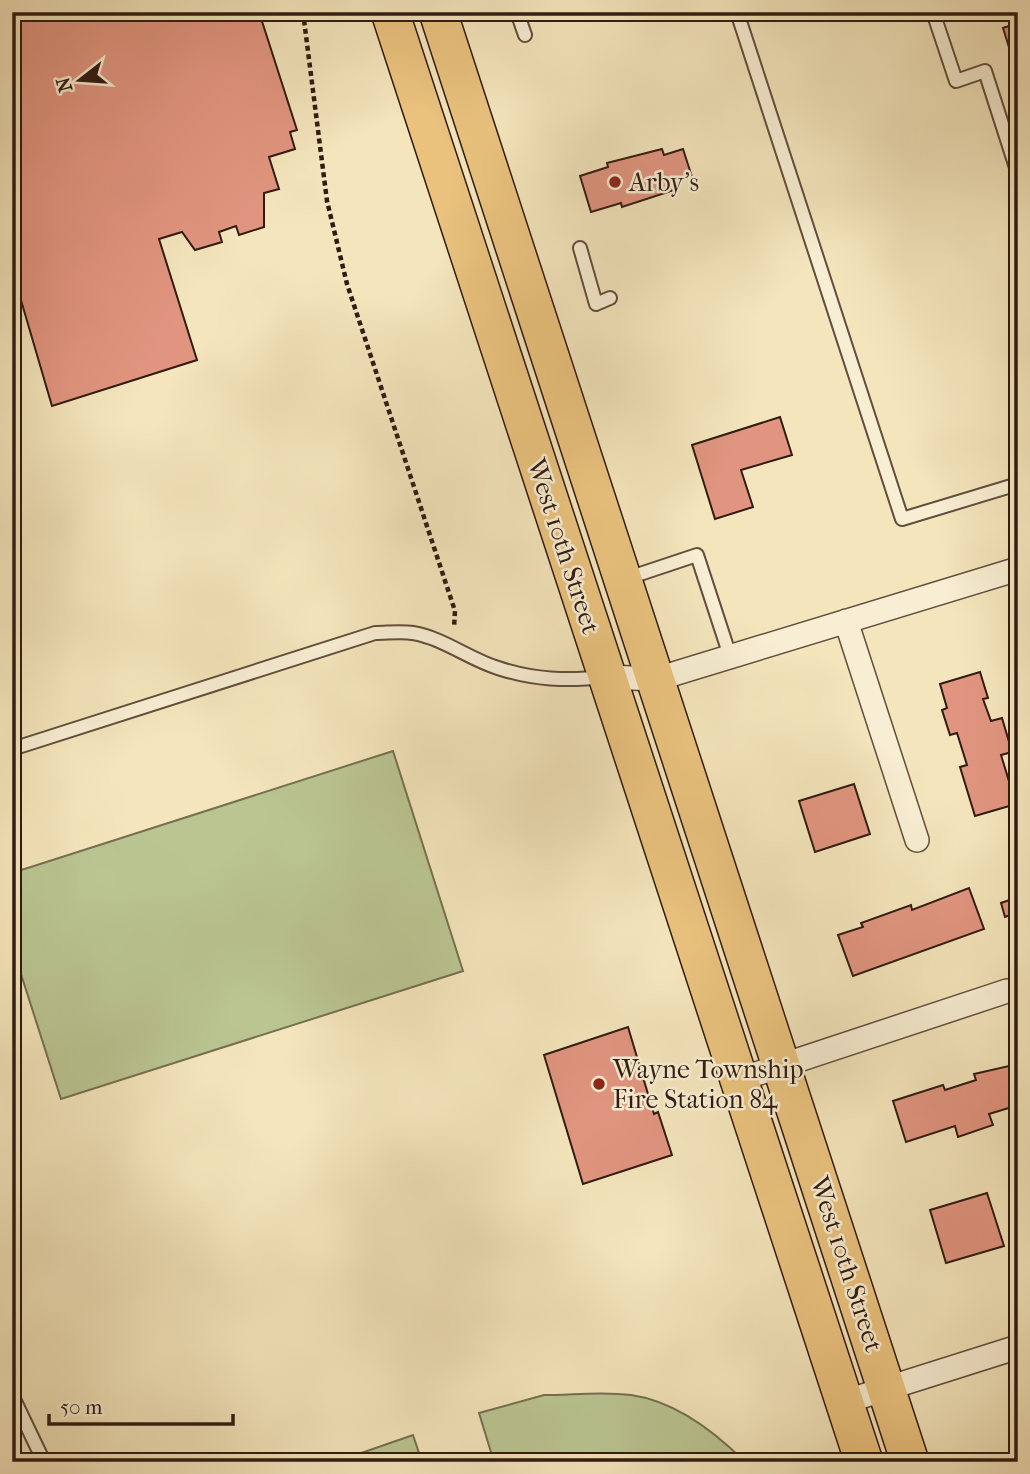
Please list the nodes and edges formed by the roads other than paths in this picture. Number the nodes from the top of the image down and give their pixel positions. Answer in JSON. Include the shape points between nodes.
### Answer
{"nodes":[{"id":1,"x":390,"y":12,"type":"edge"},
{"id":2,"x":438,"y":12,"type":"edge"},
{"id":3,"x":517,"y":12,"type":"edge"},
{"id":4,"x":737,"y":12,"type":"edge"},
{"id":5,"x":933,"y":12,"type":"edge"},
{"id":6,"x":525,"y":35,"type":"dead end"},
{"id":7,"x":1018,"y":174,"type":"edge"},
{"id":8,"x":580,"y":248,"type":"dead end"},
{"id":9,"x":610,"y":298,"type":"dead end"},
{"id":10,"x":1018,"y":484,"type":"edge"},
{"id":11,"x":1018,"y":569,"type":"edge"},
{"id":12,"x":624,"y":580,"type":"junction"},
{"id":13,"x":846,"y":621,"type":"junction"},
{"id":14,"x":730,"y":656,"type":"junction"},
{"id":15,"x":607,"y":677,"type":"junction"},
{"id":16,"x":657,"y":679,"type":"junction"},
{"id":17,"x":12,"y":749,"type":"edge"},
{"id":18,"x":917,"y":840,"type":"dead end"},
{"id":19,"x":1007,"y":990,"type":"dead end"},
{"id":20,"x":783,"y":1066,"type":"junction"},
{"id":21,"x":738,"y":1080,"type":"junction"},
{"id":22,"x":1018,"y":1347,"type":"edge"},
{"id":23,"x":886,"y":1388,"type":"junction"},
{"id":24,"x":12,"y":1395,"type":"edge"},
{"id":25,"x":844,"y":1402,"type":"junction"},
{"id":26,"x":44,"y":1462,"type":"edge"},
{"id":27,"x":864,"y":1462,"type":"edge"},
{"id":28,"x":910,"y":1462,"type":"edge"}],
"edges":[{"from":1,"to":15,"type":"main road","name":"West 10th Street"},
{"from":2,"to":12,"type":"main road","name":"West 10th Street"},
{"from":3,"to":6,"type":"lane"},
{"from":4,"to":10,"type":"lane","via":[[902,519]]},
{"from":5,"to":7,"type":"lane","via":[[956,81],[985,71]]},
{"from":8,"to":9,"type":"lane","via":[[596,304]]},
{"from":11,"to":13,"type":"street"},
{"from":12,"to":14,"type":"lane","via":[[697,555]]},
{"from":12,"to":16,"type":"main road","name":"West 10th Street"},
{"from":13,"to":14,"type":"street"},
{"from":13,"to":18,"type":"street"},
{"from":14,"to":16,"type":"street"},
{"from":15,"to":16,"type":"street"},
{"from":15,"to":17,"type":"lane","via":[[543,679],[496,668],[413,633],[374,633]]},
{"from":15,"to":21,"type":"main road","name":"West 10th Street"},
{"from":16,"to":20,"type":"main road","name":"West 10th Street"},
{"from":19,"to":20,"type":"street"},
{"from":20,"to":21,"type":"street"},
{"from":20,"to":23,"type":"main road","name":"West 10th Street"},
{"from":21,"to":25,"type":"main road","name":"West 10th Street"},
{"from":22,"to":23,"type":"street"},
{"from":23,"to":25,"type":"street"},
{"from":23,"to":28,"type":"main road","name":"West 10th Street"},
{"from":24,"to":26,"type":"lane"},
{"from":25,"to":27,"type":"main road","name":"West 10th Street"}]}
